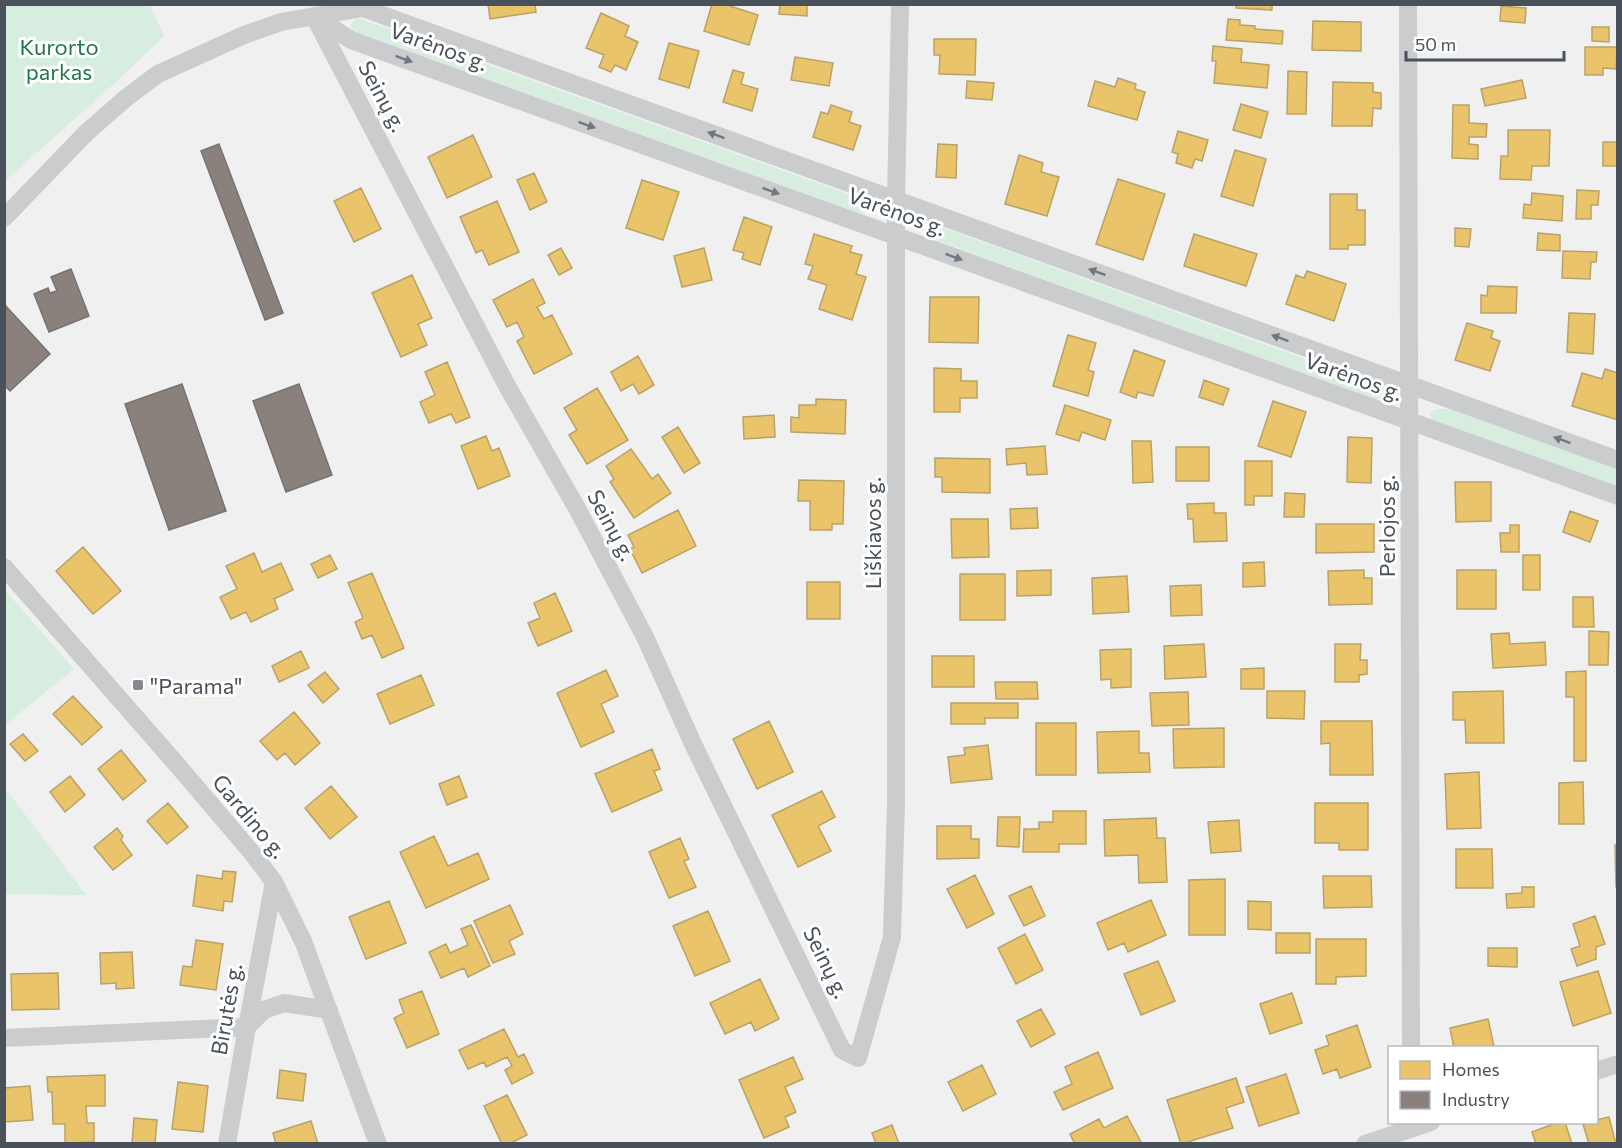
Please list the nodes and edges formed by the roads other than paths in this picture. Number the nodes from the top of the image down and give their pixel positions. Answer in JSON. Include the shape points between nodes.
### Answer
{"nodes":[{"id":1,"x":900,"y":4,"type":"edge"},
{"id":2,"x":1408,"y":4,"type":"edge"},
{"id":3,"x":318,"y":10,"type":"edge"},
{"id":4,"x":896,"y":200,"type":"junction"},
{"id":5,"x":4,"y":218,"type":"edge"},
{"id":6,"x":897,"y":237,"type":"junction"},
{"id":7,"x":1409,"y":385,"type":"junction"},
{"id":8,"x":1410,"y":421,"type":"junction"},
{"id":9,"x":1617,"y":460,"type":"edge"},
{"id":10,"x":1617,"y":496,"type":"edge"},
{"id":11,"x":4,"y":567,"type":"edge"},
{"id":12,"x":274,"y":882,"type":"junction"},
{"id":13,"x":329,"y":1010,"type":"junction"},
{"id":14,"x":247,"y":1027,"type":"junction"},
{"id":15,"x":4,"y":1038,"type":"edge"},
{"id":16,"x":1411,"y":1046,"type":"edge"},
{"id":17,"x":858,"y":1058,"type":"joint"},
{"id":18,"x":1617,"y":1064,"type":"edge"},
{"id":19,"x":1598,"y":1070,"type":"edge"},
{"id":20,"x":1427,"y":1124,"type":"edge"},
{"id":21,"x":1411,"y":1132,"type":"edge"},
{"id":22,"x":227,"y":1143,"type":"edge"},
{"id":23,"x":378,"y":1143,"type":"edge"},
{"id":24,"x":1365,"y":1143,"type":"edge"}],
"edges":[{"from":1,"to":4,"type":"street","name":"Liškiavos g."},
{"from":2,"to":7,"type":"street","name":"Perlojos g."},
{"from":4,"to":3,"type":"street","name":"Varėnos g.","one_way":true,"via":[[363,8]]},
{"from":3,"to":5,"type":"street","via":[[244,35],[158,74],[86,133]]},
{"from":3,"to":6,"type":"street","name":"Varėnos g.","one_way":true,"via":[[351,40]]},
{"from":3,"to":17,"type":"street","name":"Seinų g.","via":[[506,384],[645,637],[842,1050]]},
{"from":4,"to":6,"type":"street","name":"Liškiavos g."},
{"from":7,"to":4,"type":"street","name":"Varėnos g.","one_way":true},
{"from":6,"to":8,"type":"street","name":"Varėnos g.","one_way":true},
{"from":6,"to":17,"type":"street","name":"Liškiavos g.","via":[[896,804],[892,937]]},
{"from":7,"to":8,"type":"street","name":"Perlojos g."},
{"from":9,"to":7,"type":"street","name":"Varėnos g.","one_way":true},
{"from":8,"to":10,"type":"street","name":"Varėnos g."},
{"from":8,"to":16,"type":"street","name":"Perlojos g."},
{"from":11,"to":12,"type":"street","name":"Gardino g."},
{"from":12,"to":13,"type":"street","name":"Gardino g.","via":[[303,941]]},
{"from":12,"to":14,"type":"street","name":"Birutės g."},
{"from":13,"to":14,"type":"street","via":[[284,1004],[264,1010]]},
{"from":13,"to":23,"type":"street","name":"Gardino g."},
{"from":14,"to":15,"type":"street"},
{"from":14,"to":22,"type":"street","name":"Birutės g."},
{"from":18,"to":19,"type":"street"},
{"from":20,"to":21,"type":"street"},
{"from":21,"to":24,"type":"street"}]}
